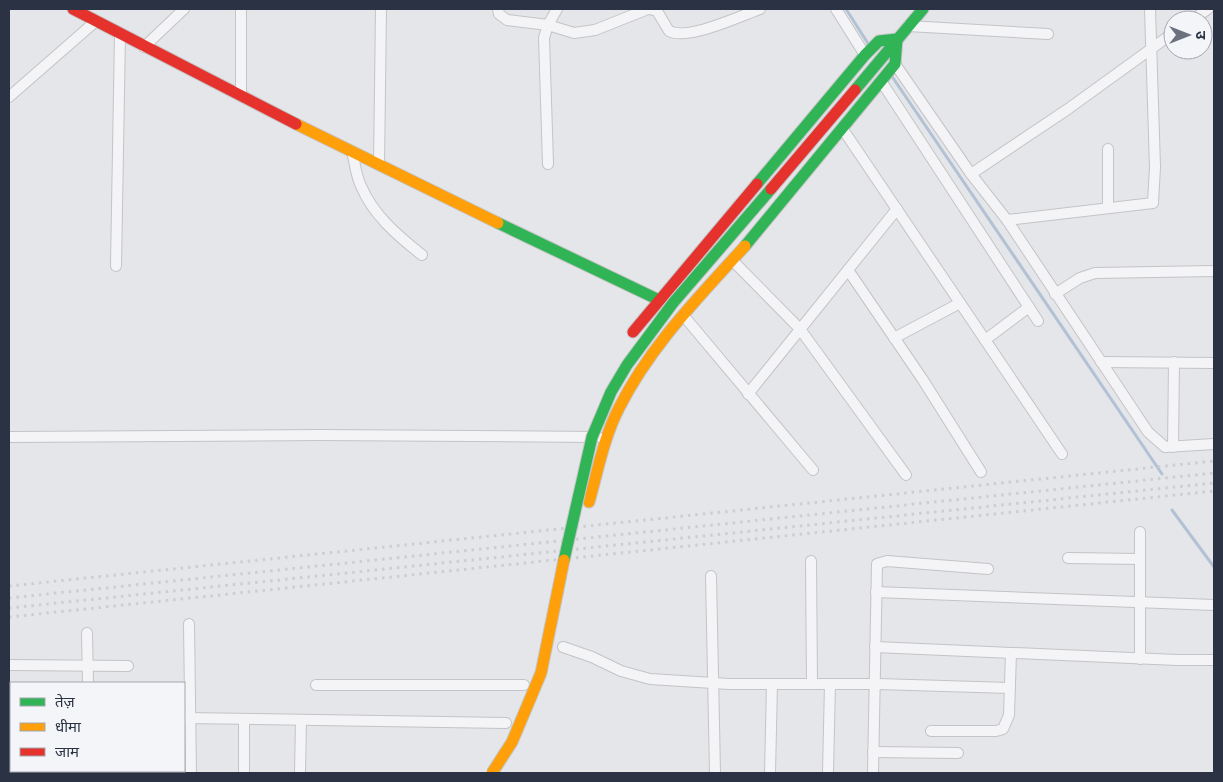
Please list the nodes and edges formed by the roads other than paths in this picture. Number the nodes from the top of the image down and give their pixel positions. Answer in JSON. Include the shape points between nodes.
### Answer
{"nodes":[{"id":1,"x":73,"y":9,"type":"edge"},
{"id":2,"x":184,"y":9,"type":"edge"},
{"id":3,"x":241,"y":9,"type":"edge"},
{"id":4,"x":381,"y":9,"type":"edge"},
{"id":5,"x":498,"y":9,"type":"edge"},
{"id":6,"x":557,"y":9,"type":"edge"},
{"id":7,"x":649,"y":9,"type":"edge"},
{"id":8,"x":760,"y":9,"type":"edge"},
{"id":9,"x":836,"y":9,"type":"edge"},
{"id":10,"x":922,"y":9,"type":"edge"},
{"id":11,"x":1150,"y":9,"type":"edge"},
{"id":12,"x":96,"y":21,"type":"junction"},
{"id":13,"x":548,"y":25,"type":"junction"},
{"id":14,"x":908,"y":26,"type":"junction"},
{"id":15,"x":120,"y":34,"type":"junction"},
{"id":16,"x":1048,"y":34,"type":"dead end"},
{"id":17,"x":897,"y":40,"type":"junction"},
{"id":18,"x":1163,"y":40,"type":"edge"},
{"id":19,"x":144,"y":46,"type":"junction"},
{"id":20,"x":1152,"y":48,"type":"junction"},
{"id":21,"x":869,"y":51,"type":"junction"},
{"id":22,"x":888,"y":72,"type":"junction"},
{"id":23,"x":241,"y":95,"type":"junction"},
{"id":24,"x":9,"y":96,"type":"edge"},
{"id":25,"x":842,"y":128,"type":"junction"},
{"id":26,"x":1108,"y":149,"type":"dead end"},
{"id":27,"x":352,"y":152,"type":"junction"},
{"id":28,"x":548,"y":164,"type":"dead end"},
{"id":29,"x":379,"y":166,"type":"junction"},
{"id":30,"x":971,"y":174,"type":"junction"},
{"id":31,"x":1108,"y":208,"type":"junction"},
{"id":32,"x":897,"y":209,"type":"junction"},
{"id":33,"x":1007,"y":220,"type":"junction"},
{"id":34,"x":422,"y":255,"type":"dead end"},
{"id":35,"x":732,"y":260,"type":"junction"},
{"id":36,"x":116,"y":266,"type":"dead end"},
{"id":37,"x":848,"y":270,"type":"junction"},
{"id":38,"x":1214,"y":271,"type":"edge"},
{"id":39,"x":1055,"y":294,"type":"junction"},
{"id":40,"x":659,"y":300,"type":"junction"},
{"id":41,"x":960,"y":303,"type":"junction"},
{"id":42,"x":1029,"y":308,"type":"junction"},
{"id":43,"x":683,"y":316,"type":"junction"},
{"id":44,"x":1038,"y":321,"type":"dead end"},
{"id":45,"x":800,"y":329,"type":"junction"},
{"id":46,"x":633,"y":332,"type":"dead end"},
{"id":47,"x":894,"y":338,"type":"junction"},
{"id":48,"x":985,"y":340,"type":"junction"},
{"id":49,"x":1101,"y":362,"type":"junction"},
{"id":50,"x":1174,"y":362,"type":"junction"},
{"id":51,"x":1214,"y":363,"type":"edge"},
{"id":52,"x":748,"y":394,"type":"junction"},
{"id":53,"x":9,"y":437,"type":"edge"},
{"id":54,"x":608,"y":437,"type":"junction"},
{"id":55,"x":1214,"y":444,"type":"edge"},
{"id":56,"x":1173,"y":448,"type":"junction"},
{"id":57,"x":1062,"y":454,"type":"dead end"},
{"id":58,"x":813,"y":470,"type":"dead end"},
{"id":59,"x":981,"y":472,"type":"dead end"},
{"id":60,"x":906,"y":475,"type":"dead end"},
{"id":61,"x":589,"y":502,"type":"dead end"},
{"id":62,"x":1140,"y":532,"type":"dead end"},
{"id":63,"x":1068,"y":558,"type":"dead end"},
{"id":64,"x":1140,"y":559,"type":"junction"},
{"id":65,"x":811,"y":561,"type":"dead end"},
{"id":66,"x":988,"y":569,"type":"dead end"},
{"id":67,"x":711,"y":576,"type":"dead end"},
{"id":68,"x":876,"y":592,"type":"junction"},
{"id":69,"x":1139,"y":603,"type":"junction"},
{"id":70,"x":1214,"y":605,"type":"edge"},
{"id":71,"x":189,"y":624,"type":"dead end"},
{"id":72,"x":87,"y":633,"type":"dead end"},
{"id":73,"x":563,"y":647,"type":"dead end"},
{"id":74,"x":875,"y":647,"type":"junction"},
{"id":75,"x":1011,"y":653,"type":"junction"},
{"id":76,"x":1140,"y":659,"type":"junction"},
{"id":77,"x":1214,"y":660,"type":"edge"},
{"id":78,"x":9,"y":664,"type":"edge"},
{"id":79,"x":88,"y":665,"type":"junction"},
{"id":80,"x":128,"y":666,"type":"dead end"},
{"id":81,"x":88,"y":682,"type":"edge"},
{"id":82,"x":715,"y":683,"type":"junction"},
{"id":83,"x":772,"y":684,"type":"junction"},
{"id":84,"x":812,"y":684,"type":"junction"},
{"id":85,"x":830,"y":684,"type":"junction"},
{"id":86,"x":874,"y":684,"type":"junction"},
{"id":87,"x":316,"y":685,"type":"dead end"},
{"id":88,"x":524,"y":685,"type":"dead end"},
{"id":89,"x":1010,"y":688,"type":"junction"},
{"id":90,"x":186,"y":718,"type":"edge"},
{"id":91,"x":244,"y":719,"type":"junction"},
{"id":92,"x":301,"y":720,"type":"junction"},
{"id":93,"x":506,"y":724,"type":"dead end"},
{"id":94,"x":931,"y":731,"type":"dead end"},
{"id":95,"x":873,"y":752,"type":"junction"},
{"id":96,"x":958,"y":753,"type":"dead end"},
{"id":97,"x":191,"y":773,"type":"edge"},
{"id":98,"x":244,"y":773,"type":"edge"},
{"id":99,"x":300,"y":773,"type":"edge"},
{"id":100,"x":492,"y":773,"type":"edge"},
{"id":101,"x":715,"y":773,"type":"edge"},
{"id":102,"x":770,"y":773,"type":"edge"},
{"id":103,"x":828,"y":773,"type":"edge"},
{"id":104,"x":873,"y":773,"type":"edge"}],
"edges":[{"from":1,"to":12,"type":"street"},
{"from":2,"to":19,"type":"street"},
{"from":3,"to":23,"type":"street"},
{"from":4,"to":29,"type":"street"},
{"from":5,"to":13,"type":"street","via":[[507,20]]},
{"from":6,"to":13,"type":"street"},
{"from":7,"to":8,"type":"street","via":[[657,11],[669,31],[680,34],[692,33]]},
{"from":7,"to":13,"type":"street","via":[[584,32],[574,33]]},
{"from":9,"to":21,"type":"street"},
{"from":10,"to":14,"type":"street"},
{"from":11,"to":20,"type":"street"},
{"from":12,"to":15,"type":"street"},
{"from":12,"to":24,"type":"street"},
{"from":13,"to":28,"type":"street","via":[[544,50]]},
{"from":14,"to":16,"type":"street"},
{"from":14,"to":17,"type":"street"},
{"from":15,"to":19,"type":"street"},
{"from":15,"to":36,"type":"street"},
{"from":17,"to":21,"type":"street","via":[[879,41]]},
{"from":17,"to":22,"type":"street"},
{"from":17,"to":100,"type":"street","bridge":true,"via":[[673,303],[648,334],[611,392],[589,446],[541,673],[512,742]]},
{"from":18,"to":20,"type":"street"},
{"from":19,"to":23,"type":"street"},
{"from":20,"to":30,"type":"street"},
{"from":20,"to":31,"type":"street","via":[[1153,203]]},
{"from":21,"to":40,"type":"street"},
{"from":22,"to":25,"type":"street"},
{"from":22,"to":30,"type":"street"},
{"from":22,"to":42,"type":"street"},
{"from":23,"to":27,"type":"street"},
{"from":25,"to":32,"type":"street"},
{"from":25,"to":35,"type":"street"},
{"from":26,"to":31,"type":"street"},
{"from":27,"to":29,"type":"street"},
{"from":27,"to":34,"type":"street","via":[[360,185],[369,202],[395,233]]},
{"from":29,"to":40,"type":"street"},
{"from":30,"to":33,"type":"street"},
{"from":31,"to":33,"type":"street"},
{"from":32,"to":37,"type":"street"},
{"from":32,"to":41,"type":"street"},
{"from":33,"to":39,"type":"street"},
{"from":35,"to":43,"type":"street"},
{"from":35,"to":45,"type":"street"},
{"from":37,"to":45,"type":"street"},
{"from":37,"to":47,"type":"street"},
{"from":38,"to":39,"type":"street","via":[[1095,273],[1080,278]]},
{"from":39,"to":49,"type":"street"},
{"from":40,"to":46,"type":"street"},
{"from":41,"to":47,"type":"street"},
{"from":41,"to":48,"type":"street"},
{"from":42,"to":44,"type":"street"},
{"from":42,"to":48,"type":"street"},
{"from":43,"to":52,"type":"street"},
{"from":43,"to":54,"type":"street","via":[[644,365],[619,409]]},
{"from":45,"to":52,"type":"street"},
{"from":45,"to":60,"type":"street"},
{"from":47,"to":59,"type":"street"},
{"from":48,"to":57,"type":"street"},
{"from":49,"to":50,"type":"street"},
{"from":49,"to":56,"type":"street","via":[[1148,432],[1157,442]]},
{"from":50,"to":51,"type":"street"},
{"from":50,"to":56,"type":"street"},
{"from":52,"to":58,"type":"street"},
{"from":53,"to":54,"type":"street"},
{"from":54,"to":61,"type":"street"},
{"from":55,"to":56,"type":"street"},
{"from":62,"to":64,"type":"street"},
{"from":63,"to":64,"type":"street"},
{"from":64,"to":69,"type":"street"},
{"from":65,"to":84,"type":"street"},
{"from":66,"to":68,"type":"street","via":[[883,561],[877,564]]},
{"from":67,"to":82,"type":"street"},
{"from":68,"to":69,"type":"street"},
{"from":68,"to":74,"type":"street"},
{"from":69,"to":70,"type":"street"},
{"from":69,"to":76,"type":"street"},
{"from":71,"to":90,"type":"street"},
{"from":72,"to":79,"type":"street"},
{"from":73,"to":82,"type":"street","via":[[621,671],[650,678]]},
{"from":74,"to":75,"type":"street"},
{"from":74,"to":86,"type":"street"},
{"from":75,"to":76,"type":"street"},
{"from":75,"to":89,"type":"street"},
{"from":76,"to":77,"type":"street"},
{"from":78,"to":79,"type":"street"},
{"from":79,"to":80,"type":"street"},
{"from":79,"to":81,"type":"street"},
{"from":82,"to":83,"type":"street"},
{"from":82,"to":101,"type":"street"},
{"from":83,"to":84,"type":"street"},
{"from":83,"to":102,"type":"street"},
{"from":84,"to":85,"type":"street"},
{"from":85,"to":86,"type":"street"},
{"from":85,"to":103,"type":"street"},
{"from":86,"to":89,"type":"street"},
{"from":86,"to":95,"type":"street"},
{"from":87,"to":88,"type":"street"},
{"from":89,"to":94,"type":"street","via":[[1009,714],[1003,729]]},
{"from":90,"to":91,"type":"street"},
{"from":90,"to":97,"type":"street"},
{"from":91,"to":92,"type":"street"},
{"from":91,"to":98,"type":"street"},
{"from":92,"to":93,"type":"street"},
{"from":92,"to":99,"type":"street"},
{"from":95,"to":96,"type":"street"},
{"from":95,"to":104,"type":"street"}]}
